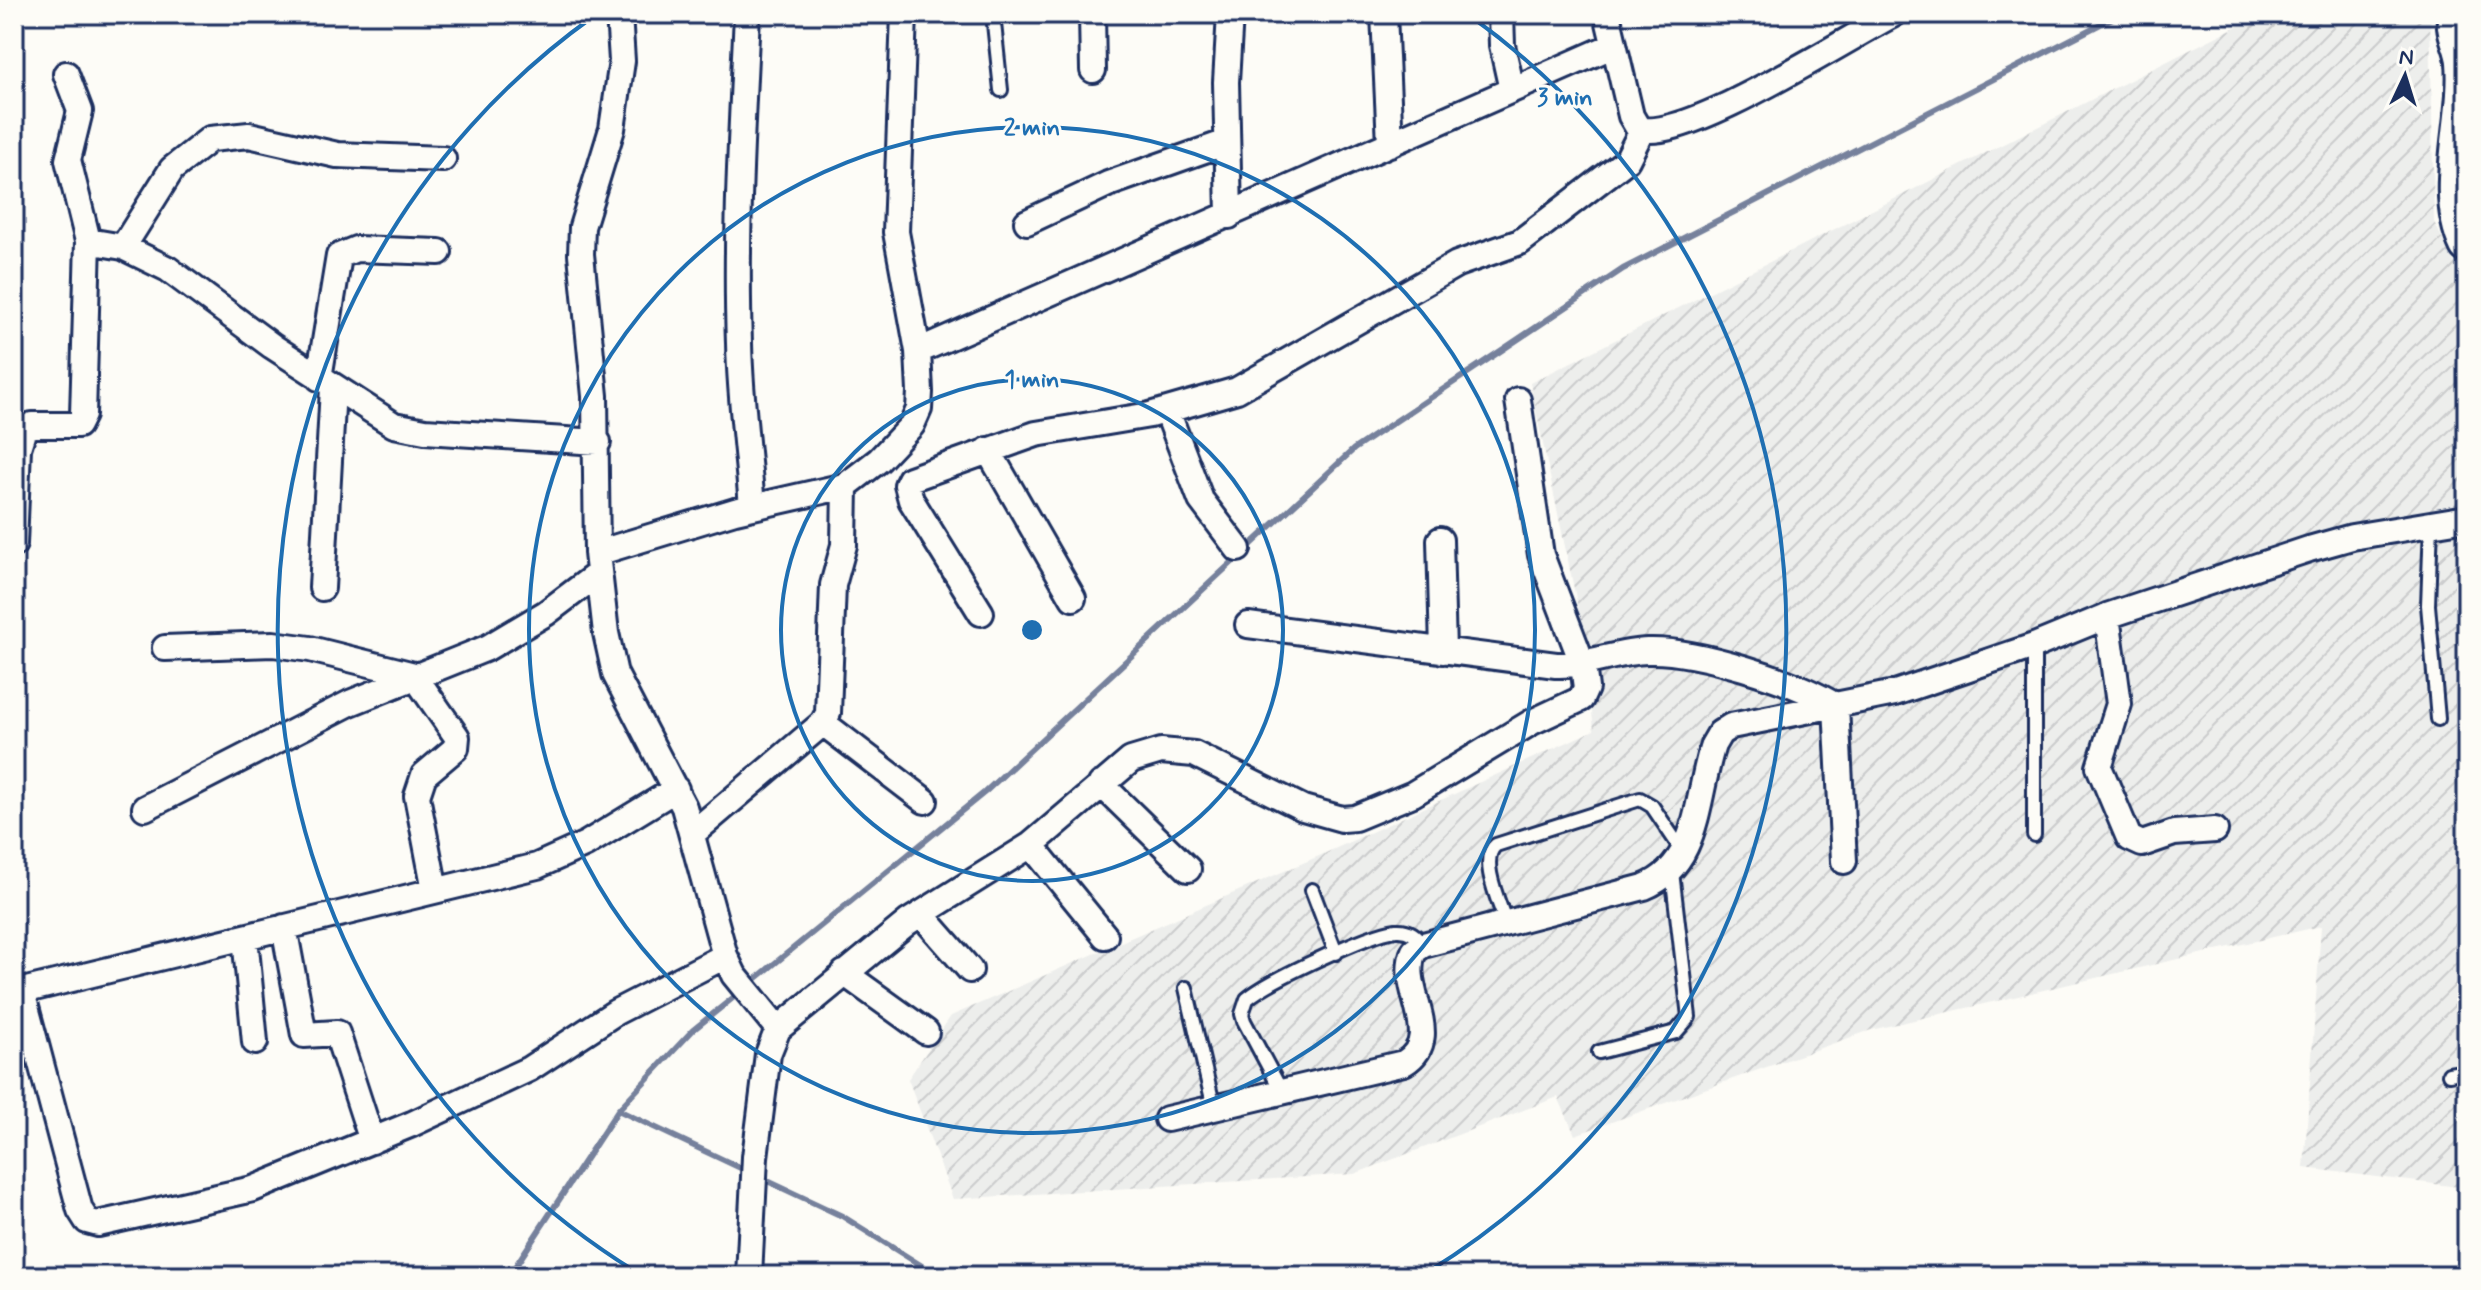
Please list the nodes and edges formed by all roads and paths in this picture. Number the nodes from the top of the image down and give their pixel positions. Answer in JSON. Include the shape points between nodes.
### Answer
{"nodes":[{"id":1,"x":619,"y":14,"type":"edge"},
{"id":2,"x":747,"y":14,"type":"edge"},
{"id":3,"x":904,"y":14,"type":"edge"},
{"id":4,"x":993,"y":14,"type":"edge"},
{"id":5,"x":1092,"y":14,"type":"edge"},
{"id":6,"x":1230,"y":14,"type":"edge"},
{"id":7,"x":1384,"y":14,"type":"edge"},
{"id":8,"x":1501,"y":14,"type":"edge"},
{"id":9,"x":1607,"y":14,"type":"edge"},
{"id":10,"x":1894,"y":14,"type":"edge"},
{"id":11,"x":2456,"y":14,"type":"edge"},
{"id":12,"x":1862,"y":22,"type":"edge"},
{"id":13,"x":1612,"y":46,"type":"junction"},
{"id":14,"x":1093,"y":70,"type":"dead end"},
{"id":15,"x":66,"y":74,"type":"dead end"},
{"id":16,"x":1001,"y":90,"type":"dead end"},
{"id":17,"x":1512,"y":90,"type":"junction"},
{"id":18,"x":1642,"y":130,"type":"junction"},
{"id":19,"x":1227,"y":142,"type":"junction"},
{"id":20,"x":1390,"y":144,"type":"junction"},
{"id":21,"x":443,"y":159,"type":"dead end"},
{"id":22,"x":1229,"y":216,"type":"junction"},
{"id":23,"x":1027,"y":222,"type":"dead end"},
{"id":24,"x":2465,"y":238,"type":"edge"},
{"id":25,"x":88,"y":241,"type":"junction"},
{"id":26,"x":123,"y":247,"type":"junction"},
{"id":27,"x":439,"y":252,"type":"dead end"},
{"id":28,"x":918,"y":351,"type":"junction"},
{"id":29,"x":326,"y":383,"type":"junction"},
{"id":30,"x":1518,"y":400,"type":"dead end"},
{"id":31,"x":1167,"y":411,"type":"junction"},
{"id":32,"x":598,"y":442,"type":"junction"},
{"id":33,"x":988,"y":450,"type":"junction"},
{"id":34,"x":845,"y":486,"type":"junction"},
{"id":35,"x":752,"y":507,"type":"junction"},
{"id":36,"x":2467,"y":518,"type":"edge"},
{"id":37,"x":2431,"y":524,"type":"junction"},
{"id":38,"x":1440,"y":540,"type":"dead end"},
{"id":39,"x":14,"y":544,"type":"edge"},
{"id":40,"x":1238,"y":549,"type":"dead end"},
{"id":41,"x":598,"y":563,"type":"junction"},
{"id":42,"x":322,"y":588,"type":"dead end"},
{"id":43,"x":1073,"y":598,"type":"dead end"},
{"id":44,"x":981,"y":613,"type":"dead end"},
{"id":45,"x":2107,"y":616,"type":"junction"},
{"id":46,"x":1248,"y":625,"type":"dead end"},
{"id":47,"x":2034,"y":646,"type":"junction"},
{"id":48,"x":165,"y":648,"type":"dead end"},
{"id":49,"x":1443,"y":651,"type":"junction"},
{"id":50,"x":1583,"y":665,"type":"junction"},
{"id":51,"x":414,"y":675,"type":"junction"},
{"id":52,"x":1836,"y":706,"type":"junction"},
{"id":53,"x":2438,"y":719,"type":"dead end"},
{"id":54,"x":823,"y":723,"type":"junction"},
{"id":55,"x":1101,"y":784,"type":"junction"},
{"id":56,"x":676,"y":789,"type":"junction"},
{"id":57,"x":925,"y":801,"type":"dead end"},
{"id":58,"x":145,"y":808,"type":"dead end"},
{"id":59,"x":2215,"y":830,"type":"dead end"},
{"id":60,"x":692,"y":834,"type":"junction"},
{"id":61,"x":2034,"y":835,"type":"dead end"},
{"id":62,"x":1031,"y":845,"type":"junction"},
{"id":63,"x":1844,"y":861,"type":"dead end"},
{"id":64,"x":1678,"y":862,"type":"junction"},
{"id":65,"x":1188,"y":869,"type":"dead end"},
{"id":66,"x":435,"y":890,"type":"junction"},
{"id":67,"x":1312,"y":890,"type":"dead end"},
{"id":68,"x":921,"y":914,"type":"junction"},
{"id":69,"x":1506,"y":923,"type":"junction"},
{"id":70,"x":284,"y":927,"type":"junction"},
{"id":71,"x":1105,"y":936,"type":"dead end"},
{"id":72,"x":245,"y":937,"type":"junction"},
{"id":73,"x":1423,"y":945,"type":"junction"},
{"id":74,"x":1336,"y":953,"type":"junction"},
{"id":75,"x":725,"y":956,"type":"junction"},
{"id":76,"x":970,"y":970,"type":"dead end"},
{"id":77,"x":844,"y":973,"type":"junction"},
{"id":78,"x":1186,"y":988,"type":"dead end"},
{"id":79,"x":18,"y":992,"type":"edge"},
{"id":80,"x":778,"y":1029,"type":"junction"},
{"id":81,"x":926,"y":1032,"type":"dead end"},
{"id":82,"x":255,"y":1042,"type":"dead end"},
{"id":83,"x":1599,"y":1052,"type":"dead end"},
{"id":84,"x":2467,"y":1071,"type":"edge"},
{"id":85,"x":2449,"y":1074,"type":"dead end"},
{"id":86,"x":1282,"y":1092,"type":"junction"},
{"id":87,"x":1214,"y":1108,"type":"junction"},
{"id":88,"x":1167,"y":1119,"type":"dead end"},
{"id":89,"x":372,"y":1141,"type":"junction"},
{"id":90,"x":749,"y":1276,"type":"edge"}],
"edges":[{"from":1,"to":32,"type":"street","via":[[622,61],[612,129],[582,227]]},
{"from":2,"to":35,"type":"street","via":[[738,284]]},
{"from":3,"to":28,"type":"street","via":[[896,232]]},
{"from":4,"to":16,"type":"lane"},
{"from":5,"to":14,"type":"street"},
{"from":6,"to":19,"type":"street"},
{"from":7,"to":20,"type":"street"},
{"from":8,"to":17,"type":"street"},
{"from":9,"to":13,"type":"street"},
{"from":10,"to":12,"type":"street"},
{"from":11,"to":24,"type":"street","via":[[2465,60],[2457,196]]},
{"from":12,"to":18,"type":"street","via":[[1711,114],[1670,130]]},
{"from":13,"to":17,"type":"street"},
{"from":13,"to":18,"type":"street","via":[[1631,116]]},
{"from":15,"to":25,"type":"street","via":[[80,111],[68,160]]},
{"from":17,"to":20,"type":"street"},
{"from":18,"to":31,"type":"street","via":[[1627,160],[1520,242],[1457,264],[1237,390]]},
{"from":19,"to":22,"type":"street"},
{"from":19,"to":23,"type":"street","via":[[1108,184]]},
{"from":20,"to":22,"type":"street"},
{"from":21,"to":26,"type":"street","via":[[337,155],[249,135],[210,139],[172,169]]},
{"from":22,"to":28,"type":"street"},
{"from":25,"to":26,"type":"street"},
{"from":25,"to":39,"type":"street","via":[[82,421],[69,427],[24,429],[18,448]]},
{"from":26,"to":29,"type":"street","via":[[168,269]]},
{"from":27,"to":29,"type":"street","via":[[356,249],[339,256]]},
{"from":28,"to":34,"type":"street","via":[[919,409],[912,425]]},
{"from":29,"to":32,"type":"street","via":[[394,425]]},
{"from":29,"to":42,"type":"street"},
{"from":30,"to":50,"type":"street","via":[[1541,555]]},
{"from":31,"to":33,"type":"street","via":[[1036,434]]},
{"from":31,"to":40,"type":"street","via":[[1201,500]]},
{"from":32,"to":41,"type":"street"},
{"from":33,"to":43,"type":"street"},
{"from":33,"to":44,"type":"street","via":[[919,473],[907,485],[911,500]]},
{"from":34,"to":35,"type":"street"},
{"from":34,"to":54,"type":"street","via":[[846,530],[833,585],[829,705]]},
{"from":35,"to":41,"type":"street"},
{"from":36,"to":37,"type":"street"},
{"from":37,"to":45,"type":"street","via":[[2309,549]]},
{"from":37,"to":53,"type":"lane","via":[[2428,605]]},
{"from":38,"to":49,"type":"street"},
{"from":41,"to":51,"type":"street","via":[[546,613],[487,648]]},
{"from":41,"to":56,"type":"street","via":[[615,674]]},
{"from":45,"to":47,"type":"street"},
{"from":45,"to":59,"type":"street","via":[[2119,704],[2099,767],[2129,838],[2142,844],[2174,833]]},
{"from":46,"to":49,"type":"street"},
{"from":47,"to":52,"type":"street","via":[[1895,693]]},
{"from":47,"to":61,"type":"lane"},
{"from":48,"to":51,"type":"street","via":[[273,644]]},
{"from":49,"to":50,"type":"street"},
{"from":50,"to":52,"type":"street","via":[[1658,651],[1752,672]]},
{"from":50,"to":55,"type":"street","via":[[1586,688],[1578,701],[1532,722],[1413,794],[1355,818],[1303,808],[1183,752],[1161,751],[1131,760]]},
{"from":51,"to":58,"type":"street"},
{"from":51,"to":66,"type":"street","via":[[457,737],[456,748],[424,775],[417,796]]},
{"from":52,"to":63,"type":"street"},
{"from":52,"to":64,"type":"street","via":[[1731,726],[1720,733]]},
{"from":54,"to":57,"type":"street"},
{"from":54,"to":60,"type":"street"},
{"from":55,"to":62,"type":"street"},
{"from":55,"to":65,"type":"street"},
{"from":56,"to":60,"type":"street"},
{"from":56,"to":66,"type":"street","via":[[566,855]]},
{"from":60,"to":75,"type":"street"},
{"from":62,"to":68,"type":"street"},
{"from":62,"to":71,"type":"street"},
{"from":64,"to":69,"type":"street","via":[[1644,887]]},
{"from":64,"to":69,"type":"lane","via":[[1652,806],[1640,799],[1496,845],[1488,861]]},
{"from":64,"to":83,"type":"lane","via":[[1689,1017],[1676,1032]]},
{"from":66,"to":70,"type":"street"},
{"from":67,"to":74,"type":"lane"},
{"from":68,"to":76,"type":"street"},
{"from":68,"to":77,"type":"street"},
{"from":69,"to":73,"type":"street"},
{"from":70,"to":72,"type":"street"},
{"from":70,"to":89,"type":"street","via":[[304,1035],[337,1033]]},
{"from":72,"to":79,"type":"street"},
{"from":72,"to":82,"type":"street"},
{"from":73,"to":74,"type":"lane","via":[[1415,935],[1399,930]]},
{"from":73,"to":86,"type":"street","via":[[1414,951],[1410,964],[1423,1036],[1414,1057]]},
{"from":74,"to":86,"type":"lane","via":[[1254,993],[1244,1005],[1244,1021]]},
{"from":75,"to":80,"type":"street"},
{"from":75,"to":89,"type":"street","via":[[616,1012],[529,1069]]},
{"from":77,"to":80,"type":"street"},
{"from":77,"to":81,"type":"street"},
{"from":78,"to":87,"type":"lane"},
{"from":79,"to":89,"type":"street","via":[[87,1221],[117,1223],[221,1199]]},
{"from":80,"to":90,"type":"street","via":[[768,1054],[755,1157]]},
{"from":84,"to":85,"type":"lane"},
{"from":86,"to":87,"type":"street"},
{"from":87,"to":88,"type":"street"}]}
